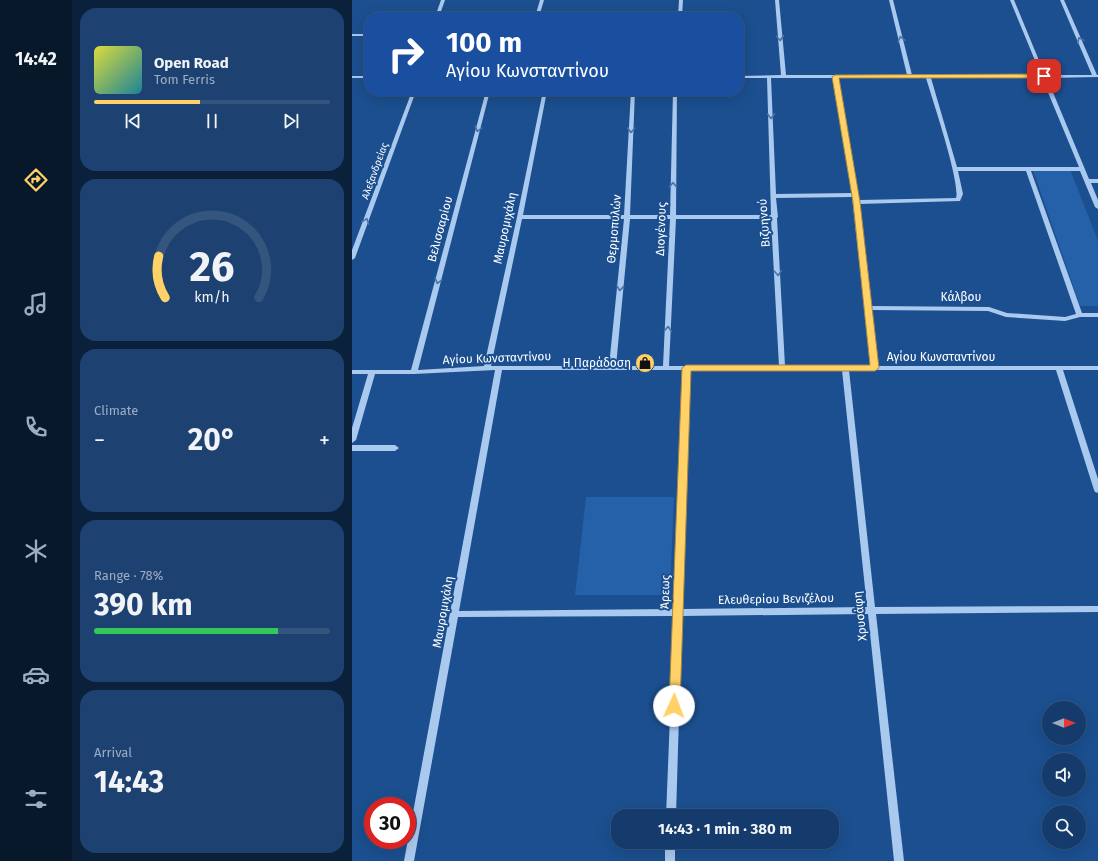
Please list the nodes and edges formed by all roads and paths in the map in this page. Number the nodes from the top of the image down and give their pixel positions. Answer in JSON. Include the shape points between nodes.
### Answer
{"nodes":[{"id":1,"x":443,"y":0,"type":"edge"},
{"id":2,"x":542,"y":0,"type":"edge"},
{"id":3,"x":681,"y":0,"type":"edge"},
{"id":4,"x":777,"y":0,"type":"edge"},
{"id":5,"x":891,"y":0,"type":"edge"},
{"id":6,"x":1012,"y":0,"type":"edge"},
{"id":7,"x":1062,"y":0,"type":"edge"},
{"id":8,"x":439,"y":12,"type":"edge"},
{"id":9,"x":538,"y":12,"type":"edge"},
{"id":10,"x":680,"y":12,"type":"edge"},
{"id":11,"x":352,"y":34,"type":"edge"},
{"id":12,"x":364,"y":35,"type":"edge"},
{"id":13,"x":910,"y":76,"type":"junction"},
{"id":14,"x":928,"y":76,"type":"junction"},
{"id":15,"x":1044,"y":76,"type":"junction"},
{"id":16,"x":1097,"y":76,"type":"edge"},
{"id":17,"x":352,"y":77,"type":"edge"},
{"id":18,"x":364,"y":77,"type":"edge"},
{"id":19,"x":744,"y":77,"type":"edge"},
{"id":20,"x":770,"y":77,"type":"junction"},
{"id":21,"x":784,"y":77,"type":"junction"},
{"id":22,"x":835,"y":77,"type":"junction"},
{"id":23,"x":412,"y":96,"type":"edge"},
{"id":24,"x":487,"y":96,"type":"edge"},
{"id":25,"x":543,"y":96,"type":"edge"},
{"id":26,"x":633,"y":96,"type":"edge"},
{"id":27,"x":675,"y":96,"type":"edge"},
{"id":28,"x":955,"y":169,"type":"junction"},
{"id":29,"x":1028,"y":169,"type":"junction"},
{"id":30,"x":1083,"y":169,"type":"junction"},
{"id":31,"x":1088,"y":181,"type":"junction"},
{"id":32,"x":1098,"y":181,"type":"edge"},
{"id":33,"x":856,"y":195,"type":"junction"},
{"id":34,"x":773,"y":196,"type":"junction"},
{"id":35,"x":856,"y":202,"type":"junction"},
{"id":36,"x":1098,"y":206,"type":"edge"},
{"id":37,"x":626,"y":216,"type":"junction"},
{"id":38,"x":520,"y":217,"type":"junction"},
{"id":39,"x":673,"y":217,"type":"junction"},
{"id":40,"x":775,"y":217,"type":"junction"},
{"id":41,"x":352,"y":258,"type":"edge"},
{"id":42,"x":869,"y":308,"type":"junction"},
{"id":43,"x":1080,"y":315,"type":"junction"},
{"id":44,"x":1098,"y":315,"type":"edge"},
{"id":45,"x":499,"y":368,"type":"junction"},
{"id":46,"x":612,"y":368,"type":"junction"},
{"id":47,"x":666,"y":368,"type":"junction"},
{"id":48,"x":686,"y":368,"type":"junction"},
{"id":49,"x":782,"y":368,"type":"junction"},
{"id":50,"x":845,"y":368,"type":"junction"},
{"id":51,"x":875,"y":368,"type":"junction"},
{"id":52,"x":1059,"y":368,"type":"junction"},
{"id":53,"x":1098,"y":368,"type":"edge"},
{"id":54,"x":487,"y":369,"type":"junction"},
{"id":55,"x":352,"y":372,"type":"edge"},
{"id":56,"x":414,"y":372,"type":"junction"},
{"id":57,"x":372,"y":373,"type":"junction"},
{"id":58,"x":352,"y":440,"type":"edge"},
{"id":59,"x":352,"y":448,"type":"edge"},
{"id":60,"x":395,"y":448,"type":"dead end"},
{"id":61,"x":1098,"y":490,"type":"edge"},
{"id":62,"x":1098,"y":609,"type":"edge"},
{"id":63,"x":872,"y":610,"type":"junction"},
{"id":64,"x":678,"y":612,"type":"junction"},
{"id":65,"x":454,"y":614,"type":"junction"},
{"id":66,"x":671,"y":809,"type":"edge"},
{"id":67,"x":670,"y":849,"type":"edge"},
{"id":68,"x":409,"y":861,"type":"edge"},
{"id":69,"x":670,"y":861,"type":"edge"},
{"id":70,"x":899,"y":861,"type":"edge"}],
"edges":[{"from":1,"to":8,"type":"street"},
{"from":2,"to":9,"type":"street"},
{"from":3,"to":10,"type":"street"},
{"from":4,"to":21,"type":"street","one_way":true},
{"from":13,"to":5,"type":"street","one_way":true},
{"from":6,"to":15,"type":"street"},
{"from":16,"to":7,"type":"street","one_way":true},
{"from":11,"to":12,"type":"street"},
{"from":13,"to":14,"type":"street"},
{"from":13,"to":22,"type":"street"},
{"from":14,"to":15,"type":"street"},
{"from":14,"to":28,"type":"street"},
{"from":15,"to":16,"type":"street"},
{"from":15,"to":30,"type":"street"},
{"from":17,"to":18,"type":"street"},
{"from":19,"to":20,"type":"street"},
{"from":20,"to":21,"type":"street"},
{"from":20,"to":34,"type":"street","name":"Βιζυηνού","one_way":true},
{"from":21,"to":22,"type":"street"},
{"from":22,"to":33,"type":"street"},
{"from":41,"to":23,"type":"street","name":"Αλεξανδρείας","one_way":true},
{"from":24,"to":56,"type":"street","name":"Βελισσαρίου","one_way":true},
{"from":25,"to":38,"type":"street","name":"Μαυρομιχάλη"},
{"from":26,"to":37,"type":"street","name":"Θερμοπυλών","one_way":true},
{"from":39,"to":27,"type":"street","name":"Διογένους","one_way":true},
{"from":28,"to":29,"type":"street"},
{"from":28,"to":35,"type":"street","via":[[960,194],[958,200]]},
{"from":29,"to":30,"type":"street"},
{"from":29,"to":43,"type":"street"},
{"from":30,"to":31,"type":"street"},
{"from":31,"to":32,"type":"street"},
{"from":31,"to":36,"type":"street"},
{"from":33,"to":34,"type":"street"},
{"from":33,"to":35,"type":"street"},
{"from":34,"to":40,"type":"street","name":"Βιζυηνού"},
{"from":35,"to":42,"type":"street"},
{"from":37,"to":38,"type":"street"},
{"from":37,"to":39,"type":"street"},
{"from":37,"to":46,"type":"street","name":"Θερμοπυλών","one_way":true},
{"from":38,"to":54,"type":"street","name":"Μαυρομιχάλη"},
{"from":39,"to":40,"type":"street"},
{"from":47,"to":39,"type":"street","name":"Διογένους","one_way":true},
{"from":40,"to":49,"type":"street","name":"Βιζυηνού","one_way":true},
{"from":42,"to":43,"type":"street","name":"Κάλβου","via":[[989,309],[1006,315],[1065,319]]},
{"from":42,"to":51,"type":"street"},
{"from":43,"to":44,"type":"street","name":"Κάλβου"},
{"from":45,"to":46,"type":"street","name":"Αγίου Κωνσταντίνου"},
{"from":45,"to":54,"type":"street","name":"Αγίου Κωνσταντίνου"},
{"from":45,"to":65,"type":"street","name":"Μαυρομιχάλη"},
{"from":46,"to":47,"type":"street","name":"Αγίου Κωνσταντίνου"},
{"from":47,"to":48,"type":"street","name":"Αγίου Κωνσταντίνου"},
{"from":48,"to":49,"type":"street","name":"Αγίου Κωνσταντίνου"},
{"from":48,"to":64,"type":"street","name":"Άρεως"},
{"from":49,"to":50,"type":"street","name":"Αγίου Κωνσταντίνου"},
{"from":50,"to":51,"type":"street","name":"Αγίου Κωνσταντίνου"},
{"from":50,"to":63,"type":"street","name":"Χρυσάφη"},
{"from":51,"to":52,"type":"street","name":"Αγίου Κωνσταντίνου"},
{"from":52,"to":53,"type":"street","name":"Αγίου Κωνσταντίνου"},
{"from":52,"to":61,"type":"street"},
{"from":54,"to":56,"type":"street","name":"Αγίου Κωνσταντίνου"},
{"from":55,"to":57,"type":"street","name":"Αγίου Κωνσταντίνου"},
{"from":56,"to":57,"type":"street","name":"Αγίου Κωνσταντίνου"},
{"from":57,"to":58,"type":"street"},
{"from":59,"to":60,"type":"street"},
{"from":62,"to":63,"type":"street","name":"Ελευθερίου Βενιζέλου"},
{"from":63,"to":64,"type":"street","name":"Ελευθερίου Βενιζέλου"},
{"from":63,"to":70,"type":"street","name":"Χρυσάφη"},
{"from":64,"to":65,"type":"street","name":"Ελευθερίου Βενιζέλου"},
{"from":64,"to":66,"type":"street","name":"Άρεως"},
{"from":65,"to":68,"type":"street","name":"Μαυρομιχάλη"},
{"from":67,"to":69,"type":"street"}]}
